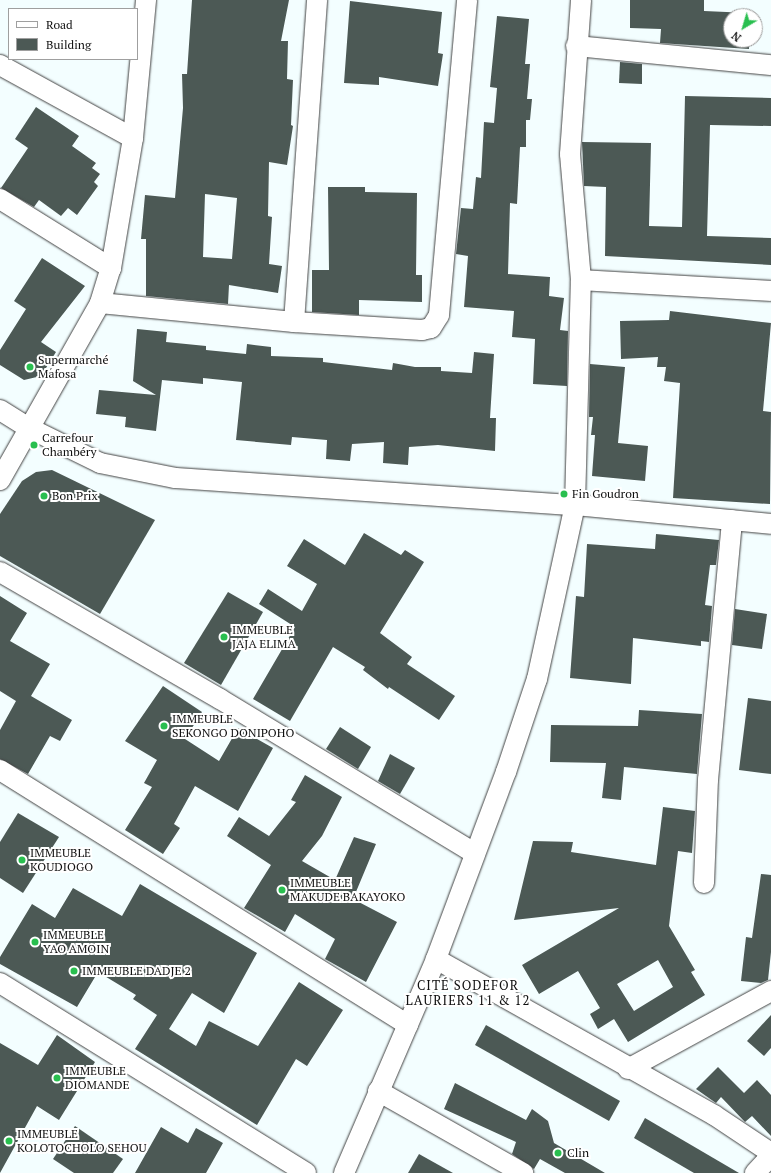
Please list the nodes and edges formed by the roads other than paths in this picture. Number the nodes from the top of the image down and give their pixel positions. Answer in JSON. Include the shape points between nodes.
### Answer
{"nodes":[{"id":1,"x":146,"y":0,"type":"edge"},
{"id":2,"x":317,"y":0,"type":"edge"},
{"id":3,"x":467,"y":0,"type":"edge"},
{"id":4,"x":581,"y":0,"type":"edge"},
{"id":5,"x":576,"y":46,"type":"junction"},
{"id":6,"x":771,"y":65,"type":"edge"},
{"id":7,"x":0,"y":66,"type":"edge"},
{"id":8,"x":133,"y":138,"type":"junction"},
{"id":9,"x":0,"y":199,"type":"edge"},
{"id":10,"x":111,"y":268,"type":"junction"},
{"id":11,"x":581,"y":280,"type":"junction"},
{"id":12,"x":771,"y":291,"type":"edge"},
{"id":13,"x":100,"y":303,"type":"junction"},
{"id":14,"x":294,"y":322,"type":"junction"},
{"id":15,"x":0,"y":410,"type":"edge"},
{"id":16,"x":29,"y":428,"type":"junction"},
{"id":17,"x":0,"y":480,"type":"edge"},
{"id":18,"x":575,"y":505,"type":"junction"},
{"id":19,"x":732,"y":520,"type":"junction"},
{"id":20,"x":771,"y":524,"type":"edge"},
{"id":21,"x":0,"y":572,"type":"edge"},
{"id":22,"x":0,"y":770,"type":"edge"},
{"id":23,"x":474,"y":853,"type":"junction"},
{"id":24,"x":704,"y":883,"type":"dead end"},
{"id":25,"x":436,"y":959,"type":"junction"},
{"id":26,"x":0,"y":983,"type":"edge"},
{"id":27,"x":771,"y":990,"type":"edge"},
{"id":28,"x":408,"y":1025,"type":"junction"},
{"id":29,"x":628,"y":1069,"type":"junction"},
{"id":30,"x":378,"y":1091,"type":"junction"},
{"id":31,"x":771,"y":1153,"type":"edge"},
{"id":32,"x":771,"y":1156,"type":"edge"},
{"id":33,"x":306,"y":1173,"type":"edge"},
{"id":34,"x":344,"y":1173,"type":"edge"},
{"id":35,"x":523,"y":1173,"type":"edge"},
{"id":36,"x":755,"y":1173,"type":"edge"}],
"edges":[{"from":1,"to":8,"type":"street"},
{"from":2,"to":14,"type":"street"},
{"from":3,"to":14,"type":"street","via":[[439,315],[431,328],[422,330]]},
{"from":4,"to":5,"type":"street"},
{"from":5,"to":6,"type":"street"},
{"from":5,"to":11,"type":"street","via":[[570,154]]},
{"from":7,"to":8,"type":"street"},
{"from":8,"to":10,"type":"street"},
{"from":9,"to":10,"type":"street"},
{"from":10,"to":13,"type":"street"},
{"from":11,"to":12,"type":"street"},
{"from":11,"to":18,"type":"street"},
{"from":13,"to":14,"type":"street"},
{"from":13,"to":16,"type":"street"},
{"from":15,"to":16,"type":"street"},
{"from":16,"to":17,"type":"street"},
{"from":16,"to":18,"type":"street","via":[[100,463],[175,478]]},
{"from":18,"to":19,"type":"street"},
{"from":18,"to":23,"type":"street","via":[[536,679],[506,772]]},
{"from":19,"to":20,"type":"street"},
{"from":19,"to":24,"type":"street","via":[[708,780]]},
{"from":21,"to":23,"type":"street","via":[[220,699]]},
{"from":22,"to":28,"type":"street"},
{"from":23,"to":25,"type":"street"},
{"from":25,"to":28,"type":"street"},
{"from":25,"to":29,"type":"street"},
{"from":26,"to":33,"type":"street"},
{"from":27,"to":29,"type":"street"},
{"from":28,"to":30,"type":"street"},
{"from":29,"to":31,"type":"street","via":[[714,1116]]},
{"from":30,"to":34,"type":"street"},
{"from":30,"to":35,"type":"street"},
{"from":32,"to":36,"type":"street"}]}
